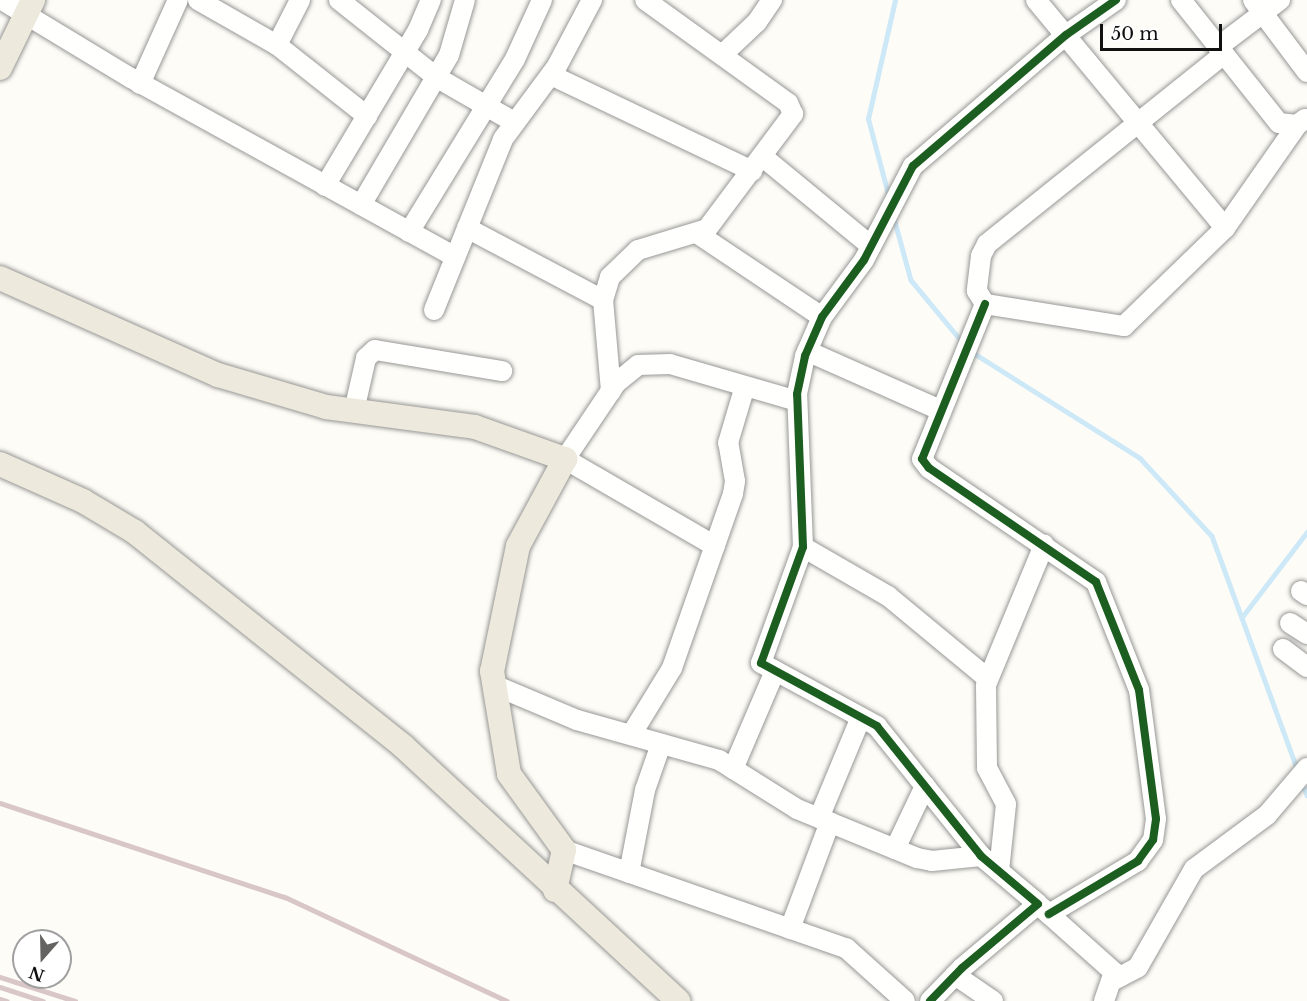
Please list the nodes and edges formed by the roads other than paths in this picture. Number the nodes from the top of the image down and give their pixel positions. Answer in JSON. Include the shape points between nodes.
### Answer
{"nodes":[{"id":1,"x":2,"y":0,"type":"edge"},
{"id":2,"x":178,"y":0,"type":"edge"},
{"id":3,"x":198,"y":0,"type":"edge"},
{"id":4,"x":300,"y":0,"type":"edge"},
{"id":5,"x":339,"y":0,"type":"edge"},
{"id":6,"x":431,"y":0,"type":"edge"},
{"id":7,"x":465,"y":0,"type":"edge"},
{"id":8,"x":542,"y":0,"type":"edge"},
{"id":9,"x":592,"y":0,"type":"edge"},
{"id":10,"x":645,"y":0,"type":"edge"},
{"id":11,"x":772,"y":0,"type":"edge"},
{"id":12,"x":1036,"y":0,"type":"edge"},
{"id":13,"x":1116,"y":0,"type":"edge"},
{"id":14,"x":1181,"y":0,"type":"edge"},
{"id":15,"x":1280,"y":0,"type":"edge"},
{"id":16,"x":1258,"y":7,"type":"edge"},
{"id":17,"x":29,"y":8,"type":"edge"},
{"id":18,"x":1066,"y":35,"type":"junction"},
{"id":19,"x":278,"y":45,"type":"junction"},
{"id":20,"x":1221,"y":50,"type":"junction"},
{"id":21,"x":403,"y":54,"type":"junction"},
{"id":22,"x":722,"y":56,"type":"junction"},
{"id":23,"x":0,"y":68,"type":"edge"},
{"id":24,"x":1307,"y":72,"type":"edge"},
{"id":25,"x":551,"y":75,"type":"junction"},
{"id":26,"x":436,"y":77,"type":"junction"},
{"id":27,"x":140,"y":84,"type":"junction"},
{"id":28,"x":486,"y":107,"type":"junction"},
{"id":29,"x":367,"y":116,"type":"junction"},
{"id":30,"x":1302,"y":121,"type":"edge"},
{"id":31,"x":514,"y":122,"type":"junction"},
{"id":32,"x":1138,"y":122,"type":"junction"},
{"id":33,"x":757,"y":164,"type":"junction"},
{"id":34,"x":325,"y":186,"type":"junction"},
{"id":35,"x":361,"y":205,"type":"junction"},
{"id":36,"x":467,"y":228,"type":"junction"},
{"id":37,"x":1225,"y":228,"type":"junction"},
{"id":38,"x":409,"y":232,"type":"junction"},
{"id":39,"x":698,"y":234,"type":"junction"},
{"id":40,"x":871,"y":246,"type":"junction"},
{"id":41,"x":455,"y":257,"type":"junction"},
{"id":42,"x":0,"y":278,"type":"edge"},
{"id":43,"x":603,"y":300,"type":"junction"},
{"id":44,"x":985,"y":304,"type":"junction"},
{"id":45,"x":434,"y":310,"type":"dead end"},
{"id":46,"x":822,"y":317,"type":"junction"},
{"id":47,"x":807,"y":351,"type":"junction"},
{"id":48,"x":502,"y":371,"type":"dead end"},
{"id":49,"x":746,"y":386,"type":"junction"},
{"id":50,"x":611,"y":391,"type":"junction"},
{"id":51,"x":797,"y":401,"type":"junction"},
{"id":52,"x":940,"y":410,"type":"junction"},
{"id":53,"x":354,"y":411,"type":"junction"},
{"id":54,"x":565,"y":459,"type":"junction"},
{"id":55,"x":0,"y":464,"type":"edge"},
{"id":56,"x":1044,"y":545,"type":"junction"},
{"id":57,"x":715,"y":546,"type":"junction"},
{"id":58,"x":803,"y":547,"type":"junction"},
{"id":59,"x":1290,"y":623,"type":"dead end"},
{"id":60,"x":1307,"y":634,"type":"edge"},
{"id":61,"x":1283,"y":649,"type":"dead end"},
{"id":62,"x":1307,"y":667,"type":"edge"},
{"id":63,"x":775,"y":670,"type":"junction"},
{"id":64,"x":987,"y":678,"type":"junction"},
{"id":65,"x":494,"y":685,"type":"junction"},
{"id":66,"x":861,"y":717,"type":"junction"},
{"id":67,"x":631,"y":735,"type":"junction"},
{"id":68,"x":661,"y":744,"type":"junction"},
{"id":69,"x":1307,"y":768,"type":"edge"},
{"id":70,"x":733,"y":769,"type":"junction"},
{"id":71,"x":925,"y":786,"type":"junction"},
{"id":72,"x":825,"y":820,"type":"junction"},
{"id":73,"x":895,"y":849,"type":"junction"},
{"id":74,"x":564,"y":850,"type":"junction"},
{"id":75,"x":981,"y":856,"type":"junction"},
{"id":76,"x":999,"y":871,"type":"junction"},
{"id":77,"x":630,"y":873,"type":"junction"},
{"id":78,"x":555,"y":890,"type":"junction"},
{"id":79,"x":1043,"y":909,"type":"junction"},
{"id":80,"x":790,"y":929,"type":"junction"},
{"id":81,"x":955,"y":975,"type":"junction"},
{"id":82,"x":1114,"y":980,"type":"junction"},
{"id":83,"x":678,"y":1001,"type":"edge"},
{"id":84,"x":905,"y":1001,"type":"edge"},
{"id":85,"x":930,"y":1001,"type":"edge"},
{"id":86,"x":993,"y":1001,"type":"edge"},
{"id":87,"x":1104,"y":1001,"type":"edge"}],
"edges":[{"from":1,"to":17,"type":"street"},
{"from":2,"to":27,"type":"street"},
{"from":3,"to":19,"type":"street"},
{"from":4,"to":19,"type":"street"},
{"from":5,"to":21,"type":"street"},
{"from":6,"to":21,"type":"street"},
{"from":7,"to":26,"type":"street","via":[[455,41]]},
{"from":8,"to":28,"type":"street","via":[[520,50]]},
{"from":9,"to":25,"type":"street"},
{"from":10,"to":22,"type":"street"},
{"from":11,"to":22,"type":"street","via":[[757,22]]},
{"from":12,"to":18,"type":"street"},
{"from":13,"to":18,"type":"street"},
{"from":14,"to":20,"type":"street"},
{"from":15,"to":16,"type":"street"},
{"from":16,"to":20,"type":"street"},
{"from":16,"to":24,"type":"street"},
{"from":17,"to":23,"type":"main road"},
{"from":17,"to":27,"type":"street"},
{"from":18,"to":32,"type":"street"},
{"from":18,"to":40,"type":"street","via":[[913,166]]},
{"from":19,"to":29,"type":"street"},
{"from":20,"to":30,"type":"street","via":[[1279,123]]},
{"from":20,"to":32,"type":"street"},
{"from":21,"to":26,"type":"street"},
{"from":21,"to":29,"type":"street"},
{"from":22,"to":33,"type":"street","via":[[792,108],[791,120]]},
{"from":25,"to":31,"type":"street"},
{"from":25,"to":33,"type":"street"},
{"from":26,"to":28,"type":"street"},
{"from":26,"to":35,"type":"street"},
{"from":27,"to":34,"type":"street"},
{"from":28,"to":31,"type":"street"},
{"from":28,"to":38,"type":"street"},
{"from":29,"to":34,"type":"street"},
{"from":30,"to":37,"type":"street"},
{"from":31,"to":36,"type":"street","via":[[503,139]]},
{"from":32,"to":37,"type":"street"},
{"from":32,"to":44,"type":"street","via":[[987,244],[981,256],[977,291]]},
{"from":33,"to":39,"type":"street","via":[[712,224]]},
{"from":33,"to":40,"type":"street"},
{"from":34,"to":35,"type":"street"},
{"from":35,"to":38,"type":"street"},
{"from":36,"to":41,"type":"street"},
{"from":36,"to":43,"type":"street"},
{"from":37,"to":44,"type":"street","via":[[1124,326]]},
{"from":38,"to":41,"type":"street"},
{"from":39,"to":43,"type":"street","via":[[629,256],[610,278]]},
{"from":39,"to":46,"type":"street"},
{"from":40,"to":46,"type":"street"},
{"from":41,"to":45,"type":"street"},
{"from":42,"to":53,"type":"main road","via":[[218,375],[326,407]]},
{"from":43,"to":50,"type":"street"},
{"from":44,"to":52,"type":"street"},
{"from":46,"to":47,"type":"street"},
{"from":47,"to":51,"type":"street"},
{"from":47,"to":52,"type":"street"},
{"from":48,"to":53,"type":"street","via":[[375,350],[366,358]]},
{"from":49,"to":50,"type":"street","via":[[653,362],[626,374]]},
{"from":49,"to":51,"type":"street"},
{"from":49,"to":57,"type":"street","via":[[728,442],[735,487]]},
{"from":50,"to":54,"type":"street"},
{"from":51,"to":58,"type":"street"},
{"from":52,"to":56,"type":"street","via":[[922,453],[925,464]]},
{"from":53,"to":54,"type":"main road","via":[[475,427]]},
{"from":54,"to":57,"type":"street"},
{"from":54,"to":65,"type":"main road","via":[[518,546],[492,671]]},
{"from":55,"to":78,"type":"main road","via":[[83,501],[135,532],[404,747]]},
{"from":56,"to":64,"type":"street"},
{"from":56,"to":79,"type":"street","via":[[1089,575],[1101,591],[1139,690],[1156,819],[1153,840],[1138,861]]},
{"from":57,"to":67,"type":"street","via":[[672,668]]},
{"from":58,"to":63,"type":"street","via":[[761,663]]},
{"from":58,"to":64,"type":"street","via":[[888,596]]},
{"from":59,"to":60,"type":"street"},
{"from":61,"to":62,"type":"street"},
{"from":63,"to":66,"type":"street"},
{"from":63,"to":70,"type":"street"},
{"from":64,"to":76,"type":"street","via":[[987,768],[1006,804]]},
{"from":65,"to":67,"type":"street","via":[[571,718]]},
{"from":65,"to":74,"type":"main road","via":[[509,774]]},
{"from":66,"to":71,"type":"street","via":[[877,726]]},
{"from":66,"to":72,"type":"street"},
{"from":67,"to":68,"type":"street"},
{"from":68,"to":70,"type":"street","via":[[713,758]]},
{"from":68,"to":77,"type":"street","via":[[645,790]]},
{"from":69,"to":82,"type":"street","via":[[1271,812],[1194,869],[1138,967]]},
{"from":70,"to":72,"type":"street","via":[[791,806]]},
{"from":71,"to":73,"type":"street"},
{"from":71,"to":75,"type":"street"},
{"from":72,"to":73,"type":"street"},
{"from":72,"to":80,"type":"street"},
{"from":73,"to":75,"type":"street","via":[[932,861]]},
{"from":74,"to":77,"type":"street"},
{"from":74,"to":78,"type":"main road"},
{"from":75,"to":76,"type":"street"},
{"from":76,"to":79,"type":"street"},
{"from":77,"to":80,"type":"street"},
{"from":78,"to":83,"type":"main road"},
{"from":79,"to":81,"type":"street"},
{"from":79,"to":82,"type":"street","via":[[1109,966]]},
{"from":80,"to":84,"type":"street","via":[[851,951]]},
{"from":81,"to":85,"type":"street"},
{"from":81,"to":86,"type":"street"},
{"from":82,"to":87,"type":"street"}]}
